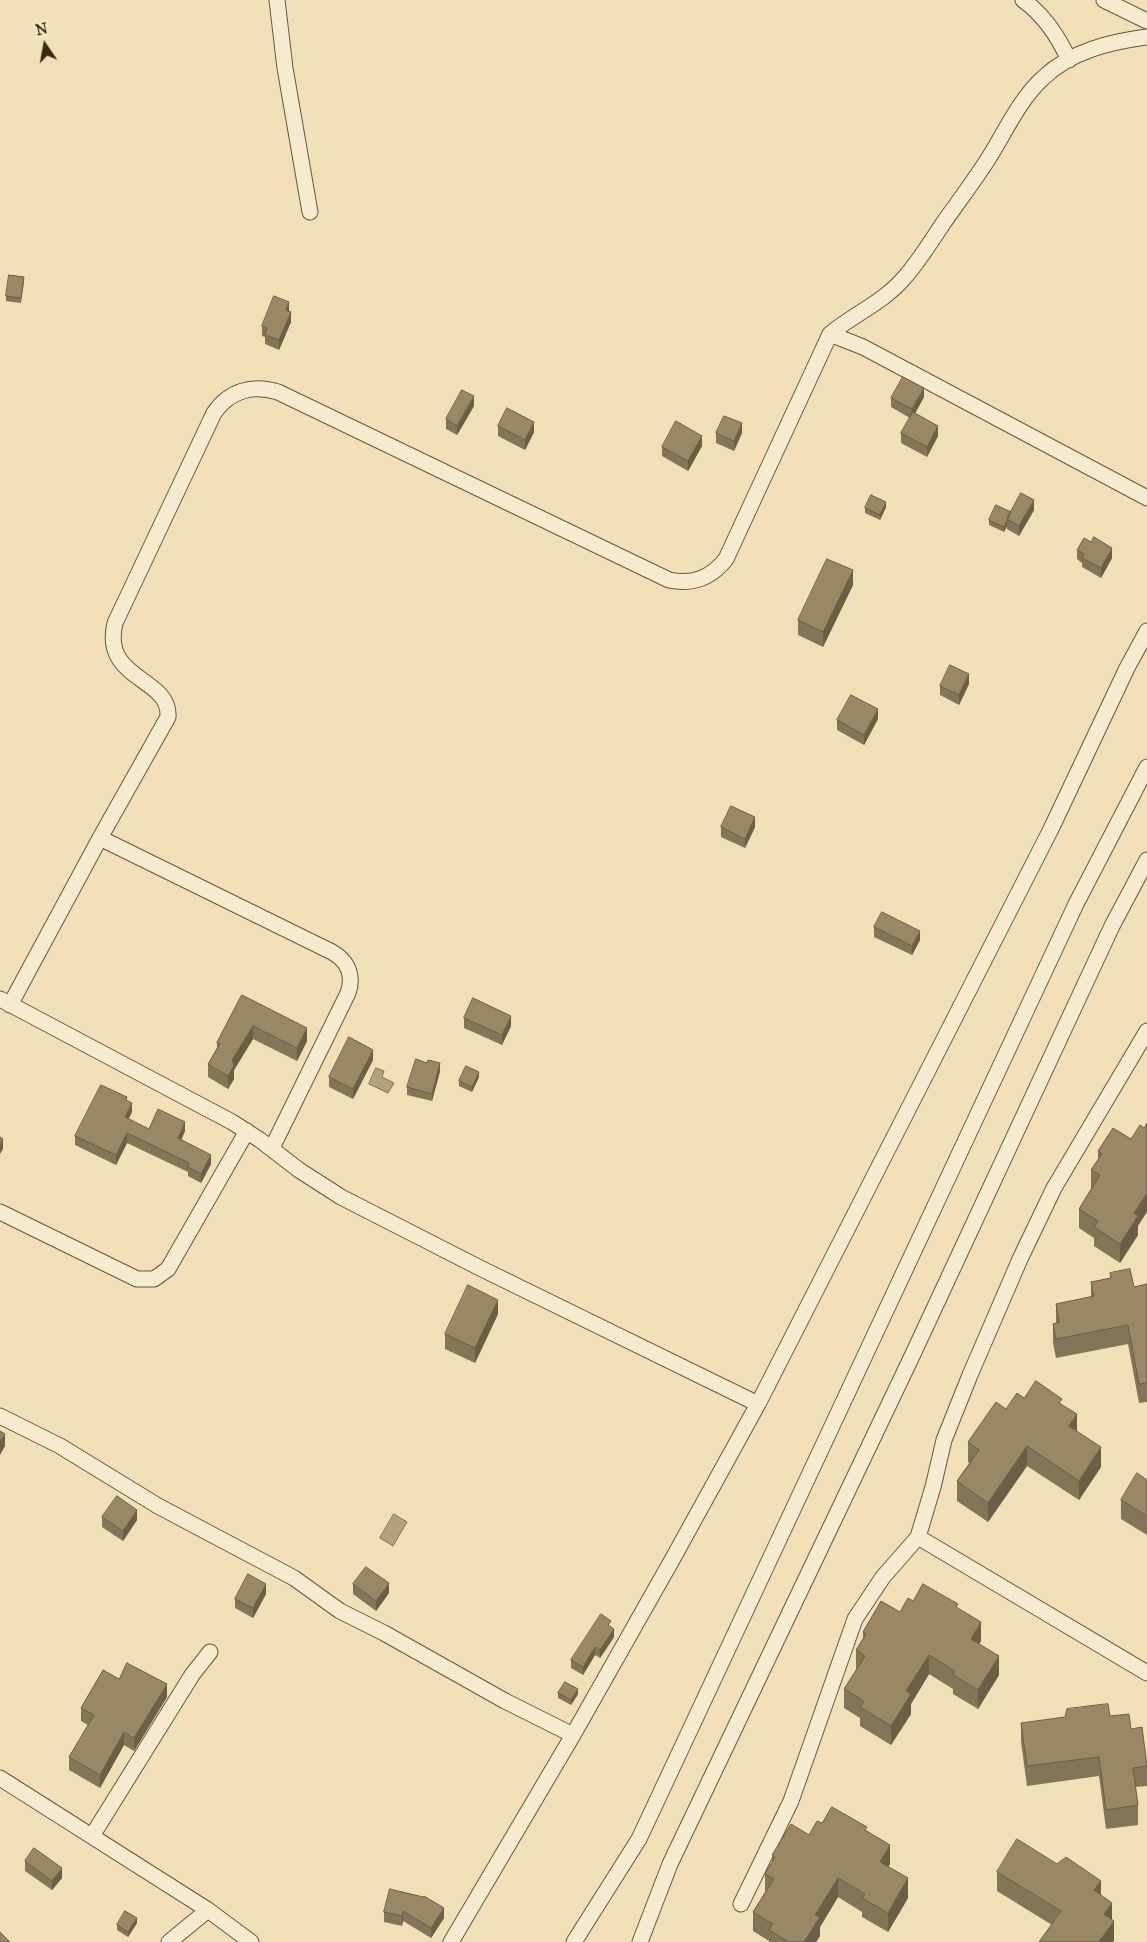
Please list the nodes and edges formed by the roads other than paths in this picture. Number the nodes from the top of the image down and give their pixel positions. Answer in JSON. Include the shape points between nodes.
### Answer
{"nodes":[{"id":1,"x":277,"y":0,"type":"edge"},
{"id":2,"x":1023,"y":0,"type":"edge"},
{"id":3,"x":1104,"y":0,"type":"edge"},
{"id":4,"x":1147,"y":21,"type":"edge"},
{"id":5,"x":1147,"y":37,"type":"edge"},
{"id":6,"x":1069,"y":60,"type":"junction"},
{"id":7,"x":310,"y":212,"type":"dead end"},
{"id":8,"x":830,"y":334,"type":"junction"},
{"id":9,"x":1147,"y":498,"type":"edge"},
{"id":10,"x":1147,"y":631,"type":"edge"},
{"id":11,"x":1147,"y":767,"type":"edge"},
{"id":12,"x":100,"y":838,"type":"junction"},
{"id":13,"x":1147,"y":860,"type":"edge"},
{"id":14,"x":5,"y":1002,"type":"edge"},
{"id":15,"x":1147,"y":1031,"type":"edge"},
{"id":16,"x":247,"y":1131,"type":"junction"},
{"id":17,"x":272,"y":1148,"type":"junction"},
{"id":18,"x":0,"y":1212,"type":"edge"},
{"id":19,"x":758,"y":1404,"type":"junction"},
{"id":20,"x":0,"y":1416,"type":"edge"},
{"id":21,"x":918,"y":1537,"type":"junction"},
{"id":22,"x":210,"y":1652,"type":"dead end"},
{"id":23,"x":1147,"y":1673,"type":"edge"},
{"id":24,"x":573,"y":1735,"type":"junction"},
{"id":25,"x":0,"y":1778,"type":"edge"},
{"id":26,"x":92,"y":1836,"type":"junction"},
{"id":27,"x":741,"y":1904,"type":"dead end"},
{"id":28,"x":208,"y":1910,"type":"junction"},
{"id":29,"x":169,"y":1942,"type":"edge"},
{"id":30,"x":251,"y":1942,"type":"edge"},
{"id":31,"x":451,"y":1942,"type":"edge"},
{"id":32,"x":574,"y":1942,"type":"edge"},
{"id":33,"x":640,"y":1942,"type":"edge"}],
"edges":[{"from":1,"to":7,"type":"street","via":[[285,68]]},
{"from":2,"to":6,"type":"street","via":[[1044,19]]},
{"from":3,"to":4,"type":"street"},
{"from":5,"to":6,"type":"street","via":[[1099,46]]},
{"from":6,"to":8,"type":"street","via":[[1043,78],[1023,102],[984,165],[905,278],[879,302],[842,323]]},
{"from":8,"to":9,"type":"street","via":[[863,347]]},
{"from":8,"to":12,"type":"street","via":[[726,560],[713,573],[687,582],[669,580],[278,392],[256,388],[227,399],[214,413],[115,623],[116,655],[164,700],[168,711],[165,722]]},
{"from":10,"to":19,"type":"street","via":[[1051,828]]},
{"from":11,"to":32,"type":"street","via":[[1076,904],[639,1839]]},
{"from":12,"to":14,"type":"street"},
{"from":12,"to":17,"type":"street","via":[[332,952],[348,967],[351,980],[348,993]]},
{"from":13,"to":33,"type":"street","via":[[1112,926],[670,1864]]},
{"from":14,"to":16,"type":"street"},
{"from":15,"to":21,"type":"street","via":[[1054,1188],[1020,1259],[944,1440]]},
{"from":16,"to":17,"type":"street"},
{"from":16,"to":18,"type":"street","via":[[168,1269],[154,1279],[137,1279]]},
{"from":17,"to":19,"type":"street","via":[[320,1184],[363,1209]]},
{"from":19,"to":24,"type":"street"},
{"from":20,"to":24,"type":"street","via":[[60,1446],[158,1506],[294,1578],[340,1611]]},
{"from":21,"to":23,"type":"street"},
{"from":21,"to":27,"type":"street","via":[[883,1577],[855,1619],[791,1801]]},
{"from":22,"to":26,"type":"street"},
{"from":24,"to":31,"type":"street"},
{"from":25,"to":26,"type":"street"},
{"from":26,"to":28,"type":"street"},
{"from":28,"to":29,"type":"street"},
{"from":28,"to":30,"type":"street"}]}
